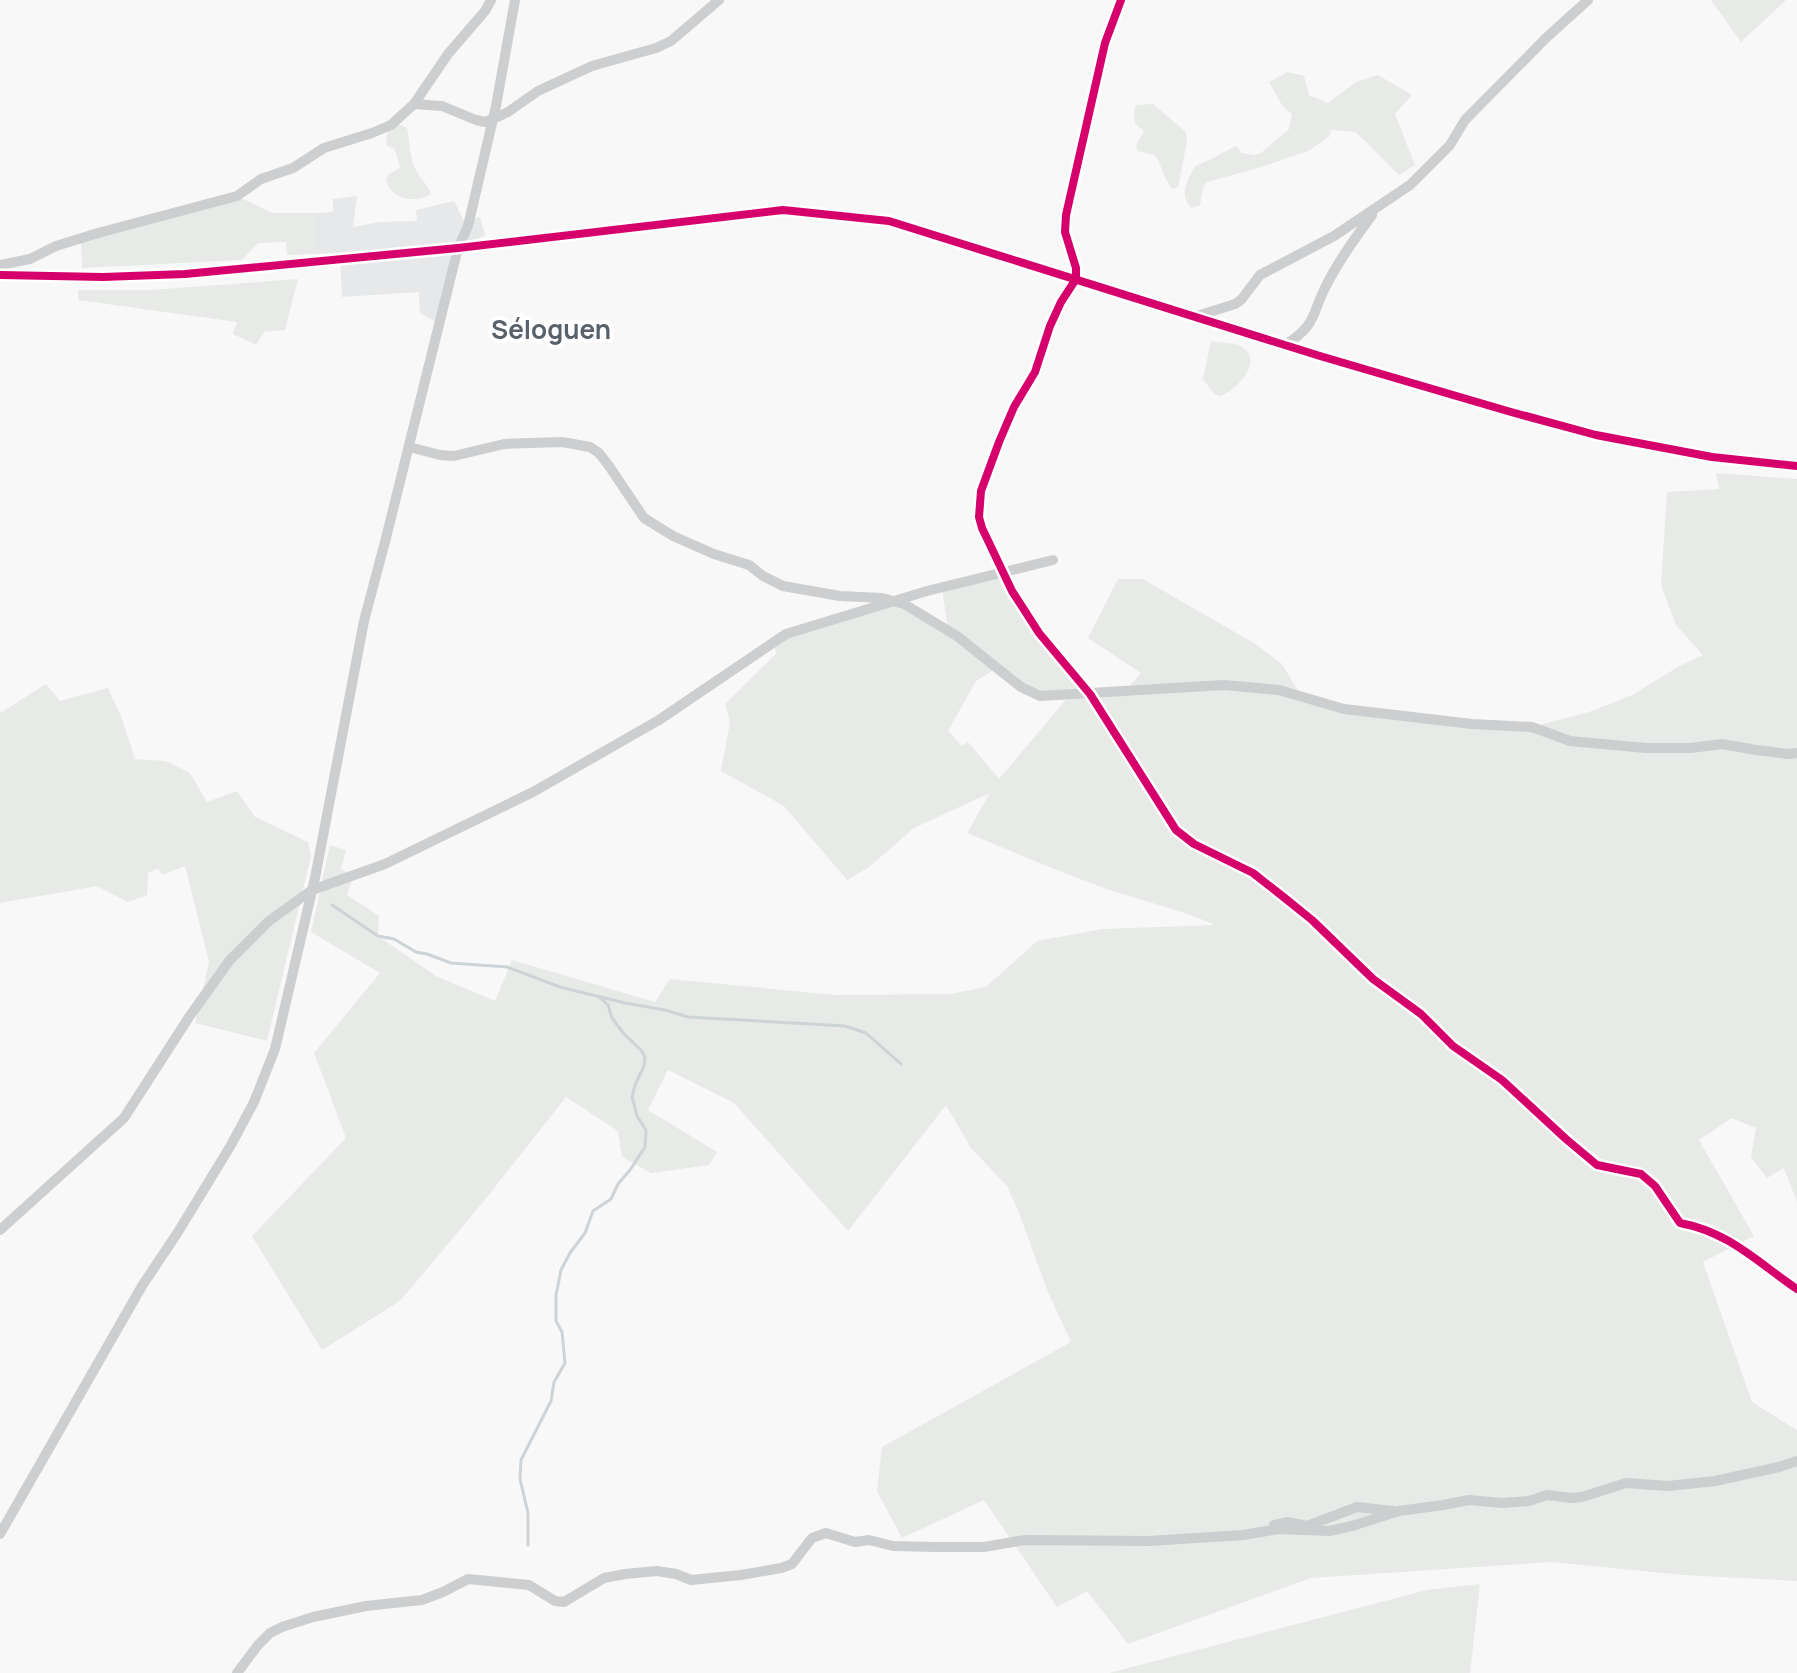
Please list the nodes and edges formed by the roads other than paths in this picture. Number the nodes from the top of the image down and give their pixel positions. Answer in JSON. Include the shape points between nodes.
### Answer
{"nodes":[{"id":1,"x":491,"y":0,"type":"edge"},
{"id":2,"x":515,"y":0,"type":"edge"},
{"id":3,"x":719,"y":0,"type":"edge"},
{"id":4,"x":1121,"y":0,"type":"edge"},
{"id":5,"x":1588,"y":0,"type":"edge"},
{"id":6,"x":414,"y":104,"type":"junction"},
{"id":7,"x":493,"y":119,"type":"junction"},
{"id":8,"x":1375,"y":210,"type":"junction"},
{"id":9,"x":458,"y":248,"type":"junction"},
{"id":10,"x":0,"y":265,"type":"edge"},
{"id":11,"x":0,"y":275,"type":"edge"},
{"id":12,"x":1076,"y":279,"type":"junction"},
{"id":13,"x":1195,"y":317,"type":"junction"},
{"id":14,"x":1285,"y":345,"type":"junction"},
{"id":15,"x":409,"y":447,"type":"junction"},
{"id":16,"x":1797,"y":466,"type":"edge"},
{"id":17,"x":1053,"y":560,"type":"dead end"},
{"id":18,"x":1003,"y":572,"type":"junction"},
{"id":19,"x":894,"y":602,"type":"junction"},
{"id":20,"x":1090,"y":694,"type":"junction"},
{"id":21,"x":1797,"y":753,"type":"edge"},
{"id":22,"x":312,"y":890,"type":"junction"},
{"id":23,"x":0,"y":1230,"type":"edge"},
{"id":24,"x":1797,"y":1289,"type":"edge"},
{"id":25,"x":1797,"y":1461,"type":"edge"},
{"id":26,"x":1399,"y":1511,"type":"junction"},
{"id":27,"x":1258,"y":1532,"type":"junction"},
{"id":28,"x":0,"y":1534,"type":"edge"},
{"id":29,"x":237,"y":1673,"type":"edge"}],
"edges":[{"from":1,"to":6,"type":"street"},
{"from":2,"to":7,"type":"street"},
{"from":3,"to":7,"type":"street","via":[[671,41],[592,66]]},
{"from":4,"to":12,"type":"street","via":[[1105,43],[1066,215]]},
{"from":5,"to":8,"type":"street","via":[[1465,120],[1450,145],[1410,185]]},
{"from":6,"to":7,"type":"street","via":[[442,106],[485,122]]},
{"from":6,"to":10,"type":"street","via":[[391,125],[324,148],[237,196]]},
{"from":7,"to":9,"type":"street"},
{"from":8,"to":13,"type":"street","via":[[1260,275],[1235,304]]},
{"from":8,"to":14,"type":"street","via":[[1325,286],[1314,317]]},
{"from":9,"to":11,"type":"street","via":[[185,274]]},
{"from":9,"to":12,"type":"street","via":[[783,210],[889,221]]},
{"from":9,"to":15,"type":"street"},
{"from":12,"to":13,"type":"street"},
{"from":12,"to":18,"type":"street","via":[[1050,326],[1039,363],[1014,407],[981,491],[979,517]]},
{"from":13,"to":14,"type":"street"},
{"from":14,"to":16,"type":"street","via":[[1596,435],[1712,457]]},
{"from":15,"to":19,"type":"street","via":[[454,456],[504,444],[562,442],[590,447],[644,518],[673,536],[749,565],[783,586]]},
{"from":15,"to":22,"type":"street","via":[[364,621]]},
{"from":17,"to":18,"type":"street"},
{"from":18,"to":19,"type":"street"},
{"from":18,"to":20,"type":"street","via":[[1039,633]]},
{"from":19,"to":20,"type":"street","via":[[957,636],[1040,696]]},
{"from":19,"to":22,"type":"street","via":[[786,634],[659,720],[533,792],[385,864]]},
{"from":20,"to":21,"type":"street","via":[[1224,685],[1279,690],[1344,709],[1532,727],[1570,741],[1646,748],[1722,744]]},
{"from":20,"to":24,"type":"street","via":[[1176,830],[1253,873],[1286,899],[1373,979],[1502,1080],[1597,1165],[1641,1174],[1680,1223],[1735,1243]]},
{"from":22,"to":23,"type":"street","via":[[269,921],[230,960],[124,1118]]},
{"from":22,"to":28,"type":"street","via":[[275,1049],[254,1102]]},
{"from":25,"to":26,"type":"street","via":[[1715,1481],[1626,1483],[1582,1497],[1469,1500]]},
{"from":26,"to":27,"type":"street","via":[[1329,1531]]},
{"from":26,"to":27,"type":"street","via":[[1357,1507],[1307,1526],[1287,1522]]},
{"from":27,"to":29,"type":"street","via":[[1149,1541],[1025,1540],[984,1547],[893,1546],[826,1533],[812,1538],[792,1564],[781,1568],[691,1580],[657,1571],[625,1574],[604,1578],[564,1602],[529,1585],[468,1579],[422,1600],[366,1606],[282,1627],[270,1633]]}]}
